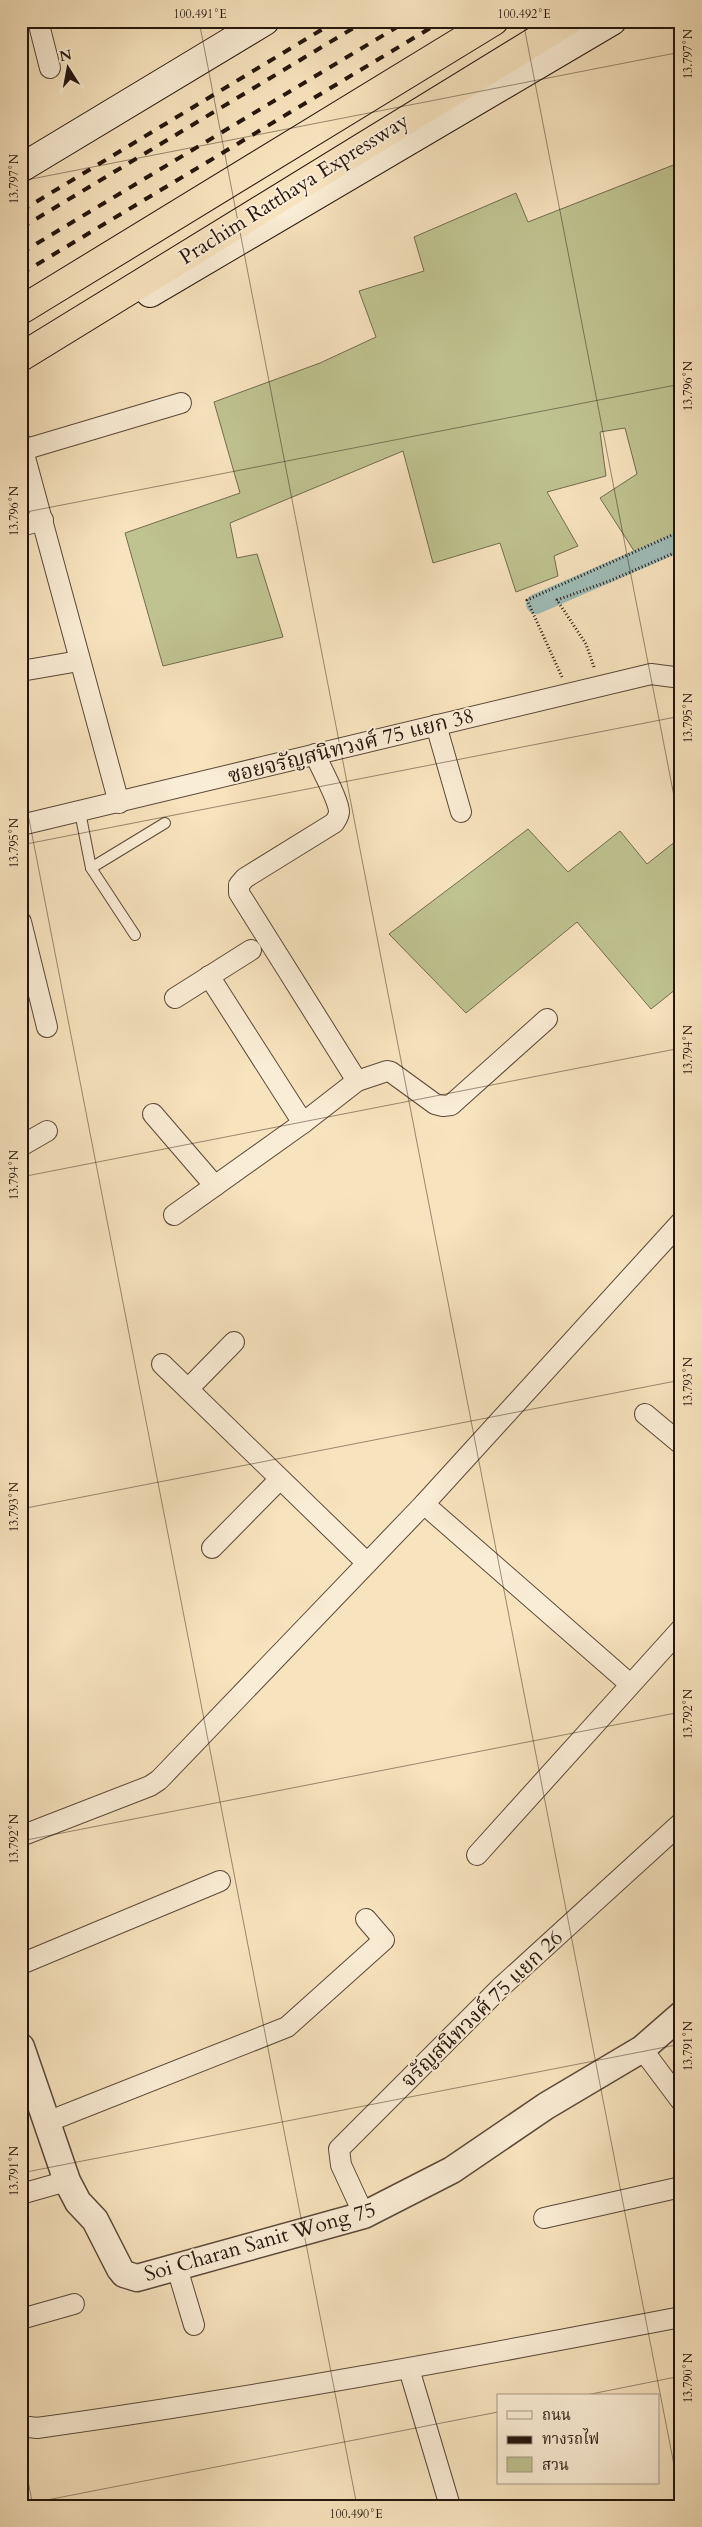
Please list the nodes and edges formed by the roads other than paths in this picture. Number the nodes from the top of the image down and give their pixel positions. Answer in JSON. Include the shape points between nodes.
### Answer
{"nodes":[{"id":1,"x":38,"y":21,"type":"edge"},
{"id":2,"x":265,"y":21,"type":"edge"},
{"id":3,"x":494,"y":21,"type":"edge"},
{"id":4,"x":568,"y":21,"type":"edge"},
{"id":5,"x":612,"y":21,"type":"edge"},
{"id":6,"x":50,"y":68,"type":"dead end"},
{"id":7,"x":21,"y":168,"type":"edge"},
{"id":8,"x":21,"y":310,"type":"edge"},
{"id":9,"x":21,"y":357,"type":"edge"},
{"id":10,"x":21,"y":369,"type":"edge"},
{"id":11,"x":181,"y":403,"type":"dead end"},
{"id":12,"x":22,"y":447,"type":"edge"},
{"id":13,"x":43,"y":520,"type":"junction"},
{"id":14,"x":21,"y":526,"type":"edge"},
{"id":15,"x":80,"y":661,"type":"junction"},
{"id":16,"x":21,"y":671,"type":"edge"},
{"id":17,"x":681,"y":678,"type":"edge"},
{"id":18,"x":436,"y":725,"type":"junction"},
{"id":19,"x":315,"y":754,"type":"junction"},
{"id":20,"x":119,"y":803,"type":"junction"},
{"id":21,"x":80,"y":812,"type":"junction"},
{"id":22,"x":461,"y":812,"type":"dead end"},
{"id":23,"x":165,"y":823,"type":"dead end"},
{"id":24,"x":21,"y":825,"type":"edge"},
{"id":25,"x":91,"y":868,"type":"junction"},
{"id":26,"x":21,"y":922,"type":"edge"},
{"id":27,"x":135,"y":935,"type":"dead end"},
{"id":28,"x":251,"y":950,"type":"dead end"},
{"id":29,"x":209,"y":976,"type":"junction"},
{"id":30,"x":175,"y":998,"type":"dead end"},
{"id":31,"x":547,"y":1019,"type":"dead end"},
{"id":32,"x":47,"y":1028,"type":"dead end"},
{"id":33,"x":357,"y":1081,"type":"junction"},
{"id":34,"x":153,"y":1114,"type":"dead end"},
{"id":35,"x":303,"y":1123,"type":"junction"},
{"id":36,"x":46,"y":1131,"type":"dead end"},
{"id":37,"x":21,"y":1146,"type":"edge"},
{"id":38,"x":214,"y":1186,"type":"junction"},
{"id":39,"x":174,"y":1215,"type":"dead end"},
{"id":40,"x":681,"y":1222,"type":"edge"},
{"id":41,"x":234,"y":1342,"type":"dead end"},
{"id":42,"x":162,"y":1364,"type":"dead end"},
{"id":43,"x":188,"y":1389,"type":"junction"},
{"id":44,"x":645,"y":1414,"type":"dead end"},
{"id":45,"x":681,"y":1444,"type":"edge"},
{"id":46,"x":279,"y":1480,"type":"junction"},
{"id":47,"x":424,"y":1504,"type":"junction"},
{"id":48,"x":212,"y":1548,"type":"dead end"},
{"id":49,"x":366,"y":1562,"type":"junction"},
{"id":50,"x":681,"y":1629,"type":"edge"},
{"id":51,"x":630,"y":1684,"type":"junction"},
{"id":52,"x":681,"y":1823,"type":"edge"},
{"id":53,"x":21,"y":1836,"type":"edge"},
{"id":54,"x":477,"y":1855,"type":"dead end"},
{"id":55,"x":220,"y":1881,"type":"dead end"},
{"id":56,"x":366,"y":1919,"type":"dead end"},
{"id":57,"x":21,"y":1964,"type":"edge"},
{"id":58,"x":681,"y":2015,"type":"edge"},
{"id":59,"x":21,"y":2047,"type":"edge"},
{"id":60,"x":642,"y":2049,"type":"junction"},
{"id":61,"x":681,"y":2101,"type":"edge"},
{"id":62,"x":47,"y":2122,"type":"junction"},
{"id":63,"x":67,"y":2180,"type":"junction"},
{"id":64,"x":681,"y":2187,"type":"edge"},
{"id":65,"x":21,"y":2194,"type":"edge"},
{"id":66,"x":364,"y":2215,"type":"junction"},
{"id":67,"x":544,"y":2218,"type":"dead end"},
{"id":68,"x":177,"y":2268,"type":"junction"},
{"id":69,"x":74,"y":2304,"type":"dead end"},
{"id":70,"x":681,"y":2317,"type":"edge"},
{"id":71,"x":21,"y":2320,"type":"edge"},
{"id":72,"x":194,"y":2325,"type":"dead end"},
{"id":73,"x":409,"y":2369,"type":"junction"},
{"id":74,"x":21,"y":2426,"type":"edge"},
{"id":75,"x":450,"y":2506,"type":"edge"}],
"edges":[{"from":1,"to":6,"type":"street"},
{"from":2,"to":7,"type":"main road"},
{"from":3,"to":8,"type":"highway","name":"Prachim Ratthaya Expressway"},
{"from":4,"to":9,"type":"highway","name":"Prachim Ratthaya Expressway"},
{"from":5,"to":10,"type":"main road"},
{"from":11,"to":12,"type":"street"},
{"from":12,"to":13,"type":"street"},
{"from":13,"to":14,"type":"street"},
{"from":13,"to":15,"type":"street"},
{"from":15,"to":16,"type":"street"},
{"from":15,"to":20,"type":"street"},
{"from":17,"to":18,"type":"street","name":"ซอยจรัญสนิทวงศ์ 75 แยก 38","via":[[651,674]]},
{"from":18,"to":19,"type":"street","name":"ซอยจรัญสนิทวงศ์ 75 แยก 38"},
{"from":18,"to":22,"type":"street"},
{"from":19,"to":20,"type":"street","name":"ซอยจรัญสนิทวงศ์ 75 แยก 38"},
{"from":19,"to":33,"type":"street","via":[[336,804],[337,819],[245,878],[239,885],[239,893]]},
{"from":20,"to":21,"type":"street","name":"ซอยจรัญสนิทวงศ์ 75 แยก 38"},
{"from":21,"to":24,"type":"street","name":"ซอยจรัญสนิทวงศ์ 75 แยก 38"},
{"from":21,"to":25,"type":"lane"},
{"from":23,"to":25,"type":"lane"},
{"from":25,"to":27,"type":"lane"},
{"from":26,"to":32,"type":"street"},
{"from":28,"to":29,"type":"street"},
{"from":29,"to":30,"type":"street"},
{"from":29,"to":35,"type":"street"},
{"from":31,"to":33,"type":"street","via":[[451,1105],[435,1104],[391,1072]]},
{"from":33,"to":35,"type":"street"},
{"from":34,"to":38,"type":"street"},
{"from":35,"to":38,"type":"street"},
{"from":36,"to":37,"type":"street"},
{"from":38,"to":39,"type":"street"},
{"from":40,"to":47,"type":"street"},
{"from":41,"to":43,"type":"street"},
{"from":42,"to":43,"type":"street"},
{"from":43,"to":46,"type":"street"},
{"from":44,"to":45,"type":"street"},
{"from":46,"to":48,"type":"street"},
{"from":46,"to":49,"type":"street"},
{"from":47,"to":49,"type":"street"},
{"from":47,"to":51,"type":"street"},
{"from":49,"to":53,"type":"street","via":[[159,1780]]},
{"from":50,"to":51,"type":"street"},
{"from":51,"to":54,"type":"street"},
{"from":52,"to":66,"type":"street","name":"จรัญสนิทวงศ์ 75 แยก 26","via":[[500,1988],[339,2149],[341,2165]]},
{"from":55,"to":57,"type":"street"},
{"from":56,"to":62,"type":"street","via":[[384,1940],[287,2027]]},
{"from":58,"to":60,"type":"street","name":"Soi Charan Sanit Wong 75"},
{"from":59,"to":62,"type":"street","name":"Soi Charan Sanit Wong 75"},
{"from":60,"to":61,"type":"street"},
{"from":60,"to":66,"type":"street","name":"Soi Charan Sanit Wong 75","via":[[546,2106],[452,2170]]},
{"from":62,"to":63,"type":"street","name":"Soi Charan Sanit Wong 75"},
{"from":63,"to":65,"type":"street"},
{"from":63,"to":68,"type":"street","name":"Soi Charan Sanit Wong 75","via":[[78,2202],[95,2220],[124,2274],[138,2278]]},
{"from":64,"to":67,"type":"street"},
{"from":66,"to":68,"type":"street","name":"Soi Charan Sanit Wong 75"},
{"from":68,"to":72,"type":"street"},
{"from":69,"to":71,"type":"street"},
{"from":70,"to":73,"type":"street"},
{"from":73,"to":74,"type":"street","via":[[189,2407],[37,2428]]},
{"from":73,"to":75,"type":"street"}]}
